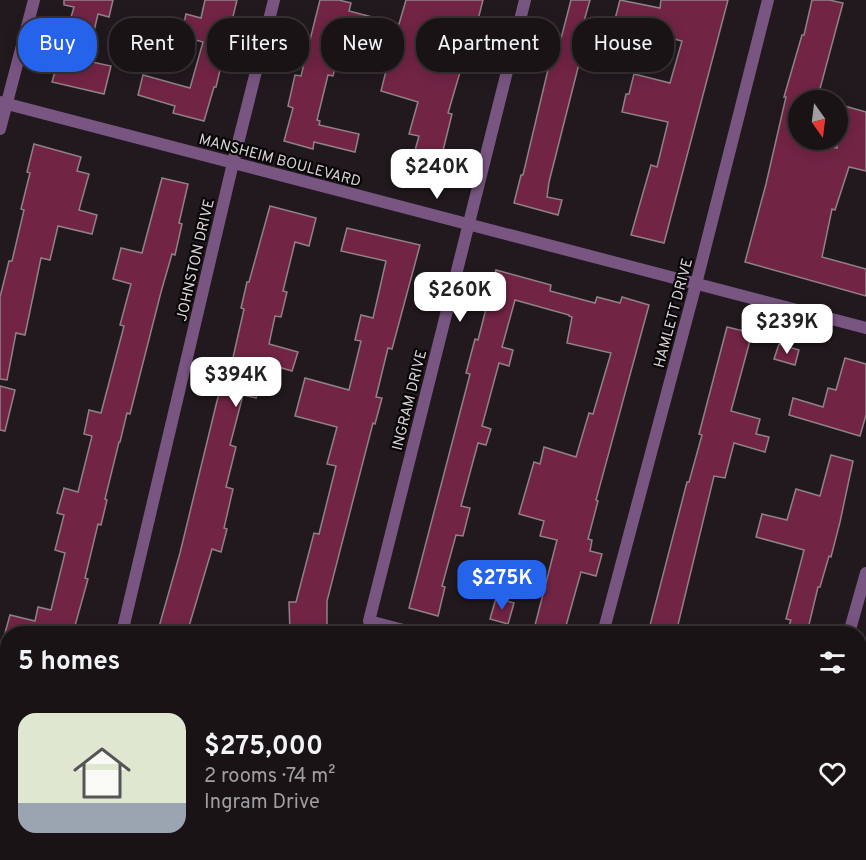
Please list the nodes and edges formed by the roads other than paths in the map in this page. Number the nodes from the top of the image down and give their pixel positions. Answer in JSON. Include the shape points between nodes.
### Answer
{"nodes":[{"id":1,"x":34,"y":0,"type":"edge"},
{"id":2,"x":274,"y":0,"type":"edge"},
{"id":3,"x":525,"y":0,"type":"edge"},
{"id":4,"x":768,"y":0,"type":"edge"},
{"id":5,"x":4,"y":103,"type":"edge"},
{"id":6,"x":0,"y":129,"type":"edge"},
{"id":7,"x":233,"y":163,"type":"junction"},
{"id":8,"x":469,"y":224,"type":"junction"},
{"id":9,"x":696,"y":284,"type":"junction"},
{"id":10,"x":866,"y":328,"type":"edge"},
{"id":11,"x":866,"y":573,"type":"edge"},
{"id":12,"x":124,"y":626,"type":"edge"},
{"id":13,"x":388,"y":626,"type":"edge"},
{"id":14,"x":605,"y":626,"type":"edge"},
{"id":15,"x":851,"y":626,"type":"edge"}],
"edges":[{"from":1,"to":5,"type":"street"},
{"from":2,"to":7,"type":"street","name":"JOHNSTON DRIVE"},
{"from":3,"to":8,"type":"street","name":"INGRAM DRIVE"},
{"from":4,"to":9,"type":"street","name":"HAMLETT DRIVE"},
{"from":5,"to":6,"type":"street"},
{"from":5,"to":7,"type":"street","name":"MANSHEIM BOULEVARD"},
{"from":7,"to":8,"type":"street","name":"MANSHEIM BOULEVARD"},
{"from":7,"to":12,"type":"street","name":"JOHNSTON DRIVE"},
{"from":8,"to":9,"type":"street","name":"MANSHEIM BOULEVARD"},
{"from":8,"to":13,"type":"street","name":"INGRAM DRIVE","via":[[369,621]]},
{"from":9,"to":10,"type":"street","name":"MANSHEIM BOULEVARD"},
{"from":9,"to":14,"type":"street","name":"HAMLETT DRIVE"},
{"from":11,"to":15,"type":"street"}]}
